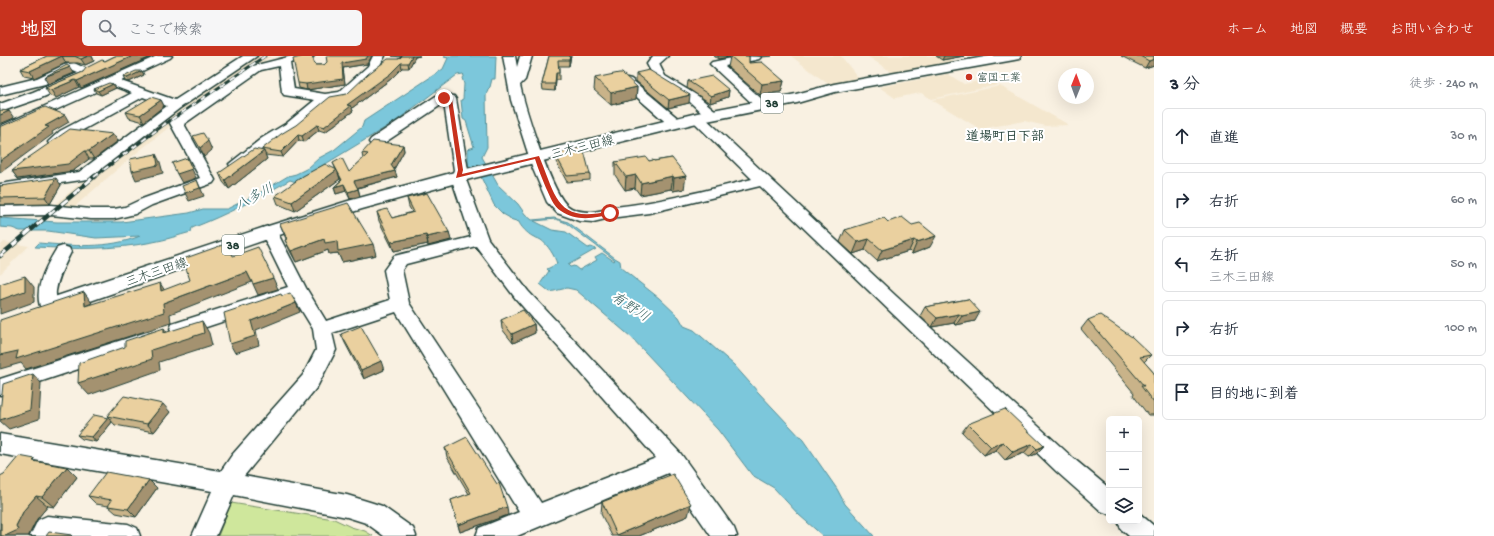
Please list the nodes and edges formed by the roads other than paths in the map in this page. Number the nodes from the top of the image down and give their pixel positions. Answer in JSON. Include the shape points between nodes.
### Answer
{"nodes":[{"id":1,"x":165,"y":56,"type":"edge"},
{"id":2,"x":252,"y":56,"type":"edge"},
{"id":3,"x":308,"y":56,"type":"edge"},
{"id":4,"x":509,"y":56,"type":"edge"},
{"id":5,"x":526,"y":56,"type":"edge"},
{"id":6,"x":662,"y":56,"type":"edge"},
{"id":7,"x":1014,"y":56,"type":"edge"},
{"id":8,"x":747,"y":57,"type":"edge"},
{"id":9,"x":382,"y":59,"type":"edge"},
{"id":10,"x":284,"y":61,"type":"junction"},
{"id":11,"x":101,"y":73,"type":"junction"},
{"id":12,"x":627,"y":82,"type":"edge"},
{"id":13,"x":453,"y":85,"type":"dead end"},
{"id":14,"x":514,"y":85,"type":"junction"},
{"id":15,"x":0,"y":92,"type":"edge"},
{"id":16,"x":141,"y":92,"type":"junction"},
{"id":17,"x":37,"y":95,"type":"junction"},
{"id":18,"x":325,"y":98,"type":"junction"},
{"id":19,"x":448,"y":98,"type":"junction"},
{"id":20,"x":59,"y":104,"type":"junction"},
{"id":21,"x":761,"y":105,"type":"junction"},
{"id":22,"x":176,"y":106,"type":"junction"},
{"id":23,"x":0,"y":108,"type":"edge"},
{"id":24,"x":705,"y":116,"type":"junction"},
{"id":25,"x":675,"y":123,"type":"junction"},
{"id":26,"x":0,"y":131,"type":"edge"},
{"id":27,"x":376,"y":142,"type":"edge"},
{"id":28,"x":42,"y":151,"type":"edge"},
{"id":29,"x":534,"y":157,"type":"junction"},
{"id":30,"x":12,"y":172,"type":"edge"},
{"id":31,"x":463,"y":175,"type":"junction"},
{"id":32,"x":217,"y":176,"type":"junction"},
{"id":33,"x":0,"y":181,"type":"edge"},
{"id":34,"x":762,"y":181,"type":"junction"},
{"id":35,"x":0,"y":188,"type":"edge"},
{"id":36,"x":0,"y":211,"type":"edge"},
{"id":37,"x":269,"y":232,"type":"junction"},
{"id":38,"x":480,"y":240,"type":"junction"},
{"id":39,"x":63,"y":252,"type":"dead end"},
{"id":40,"x":298,"y":290,"type":"junction"},
{"id":41,"x":400,"y":304,"type":"junction"},
{"id":42,"x":42,"y":310,"type":"joint"},
{"id":43,"x":322,"y":329,"type":"junction"},
{"id":44,"x":0,"y":387,"type":"edge"},
{"id":45,"x":0,"y":444,"type":"edge"},
{"id":46,"x":673,"y":461,"type":"junction"},
{"id":47,"x":227,"y":483,"type":"junction"},
{"id":48,"x":1106,"y":500,"type":"edge"},
{"id":49,"x":536,"y":516,"type":"junction"},
{"id":50,"x":1133,"y":524,"type":"edge"},
{"id":51,"x":42,"y":536,"type":"edge"},
{"id":52,"x":128,"y":536,"type":"edge"},
{"id":53,"x":204,"y":536,"type":"edge"},
{"id":54,"x":404,"y":536,"type":"edge"},
{"id":55,"x":488,"y":536,"type":"edge"},
{"id":56,"x":725,"y":536,"type":"edge"},
{"id":57,"x":1147,"y":536,"type":"edge"}],
"edges":[{"from":1,"to":11,"type":"street"},
{"from":2,"to":22,"type":"street"},
{"from":3,"to":10,"type":"street"},
{"from":4,"to":14,"type":"street"},
{"from":5,"to":14,"type":"street","via":[[519,80]]},
{"from":6,"to":24,"type":"street","via":[[653,64],[660,78],[694,99]]},
{"from":7,"to":21,"type":"main road","name":"三木三田線","number":"38","via":[[834,88]]},
{"from":8,"to":21,"type":"street","via":[[716,64]]},
{"from":9,"to":18,"type":"street","via":[[343,95]]},
{"from":10,"to":18,"type":"street","via":[[288,92]]},
{"from":10,"to":32,"type":"street","via":[[257,68],[177,123]]},
{"from":11,"to":15,"type":"street","via":[[74,66],[68,67],[41,81]]},
{"from":11,"to":16,"type":"street"},
{"from":11,"to":17,"type":"street","via":[[83,75]]},
{"from":11,"to":20,"type":"street"},
{"from":12,"to":25,"type":"street"},
{"from":13,"to":19,"type":"street"},
{"from":14,"to":29,"type":"street"},
{"from":16,"to":22,"type":"street"},
{"from":16,"to":28,"type":"street","via":[[65,134]]},
{"from":17,"to":20,"type":"street"},
{"from":17,"to":23,"type":"street"},
{"from":18,"to":32,"type":"street","via":[[314,115],[267,141],[230,170]]},
{"from":19,"to":27,"type":"street","via":[[440,99]]},
{"from":19,"to":31,"type":"street"},
{"from":20,"to":26,"type":"street"},
{"from":21,"to":24,"type":"main road","name":"三木三田線","number":"38"},
{"from":22,"to":35,"type":"street","via":[[83,176]]},
{"from":24,"to":25,"type":"main road","name":"三木三田線","number":"38"},
{"from":24,"to":34,"type":"street"},
{"from":25,"to":29,"type":"main road","name":"三木三田線","number":"38"},
{"from":29,"to":31,"type":"main road","name":"三木三田線","number":"38"},
{"from":29,"to":34,"type":"street","via":[[556,202],[563,210],[579,216],[593,217],[649,208]]},
{"from":30,"to":33,"type":"street"},
{"from":31,"to":37,"type":"main road","name":"三木三田線","number":"38"},
{"from":31,"to":38,"type":"street"},
{"from":32,"to":36,"type":"street","via":[[129,211],[114,214],[52,210]]},
{"from":34,"to":48,"type":"street","via":[[1054,455]]},
{"from":37,"to":40,"type":"street"},
{"from":37,"to":42,"type":"main road","name":"三木三田線","number":"38"},
{"from":38,"to":41,"type":"street","via":[[400,260],[393,270]]},
{"from":38,"to":46,"type":"street","via":[[522,294]]},
{"from":39,"to":42,"type":"street","via":[[52,274]]},
{"from":40,"to":43,"type":"street"},
{"from":40,"to":44,"type":"street"},
{"from":41,"to":43,"type":"street"},
{"from":41,"to":49,"type":"street"},
{"from":43,"to":47,"type":"street","via":[[326,350],[310,381],[240,462]]},
{"from":45,"to":47,"type":"street"},
{"from":46,"to":49,"type":"street"},
{"from":46,"to":56,"type":"street"},
{"from":47,"to":53,"type":"street"},
{"from":47,"to":54,"type":"street","via":[[347,506],[373,514]]},
{"from":49,"to":55,"type":"street"},
{"from":50,"to":57,"type":"street"},
{"from":51,"to":52,"type":"street","via":[[47,528]]}]}
